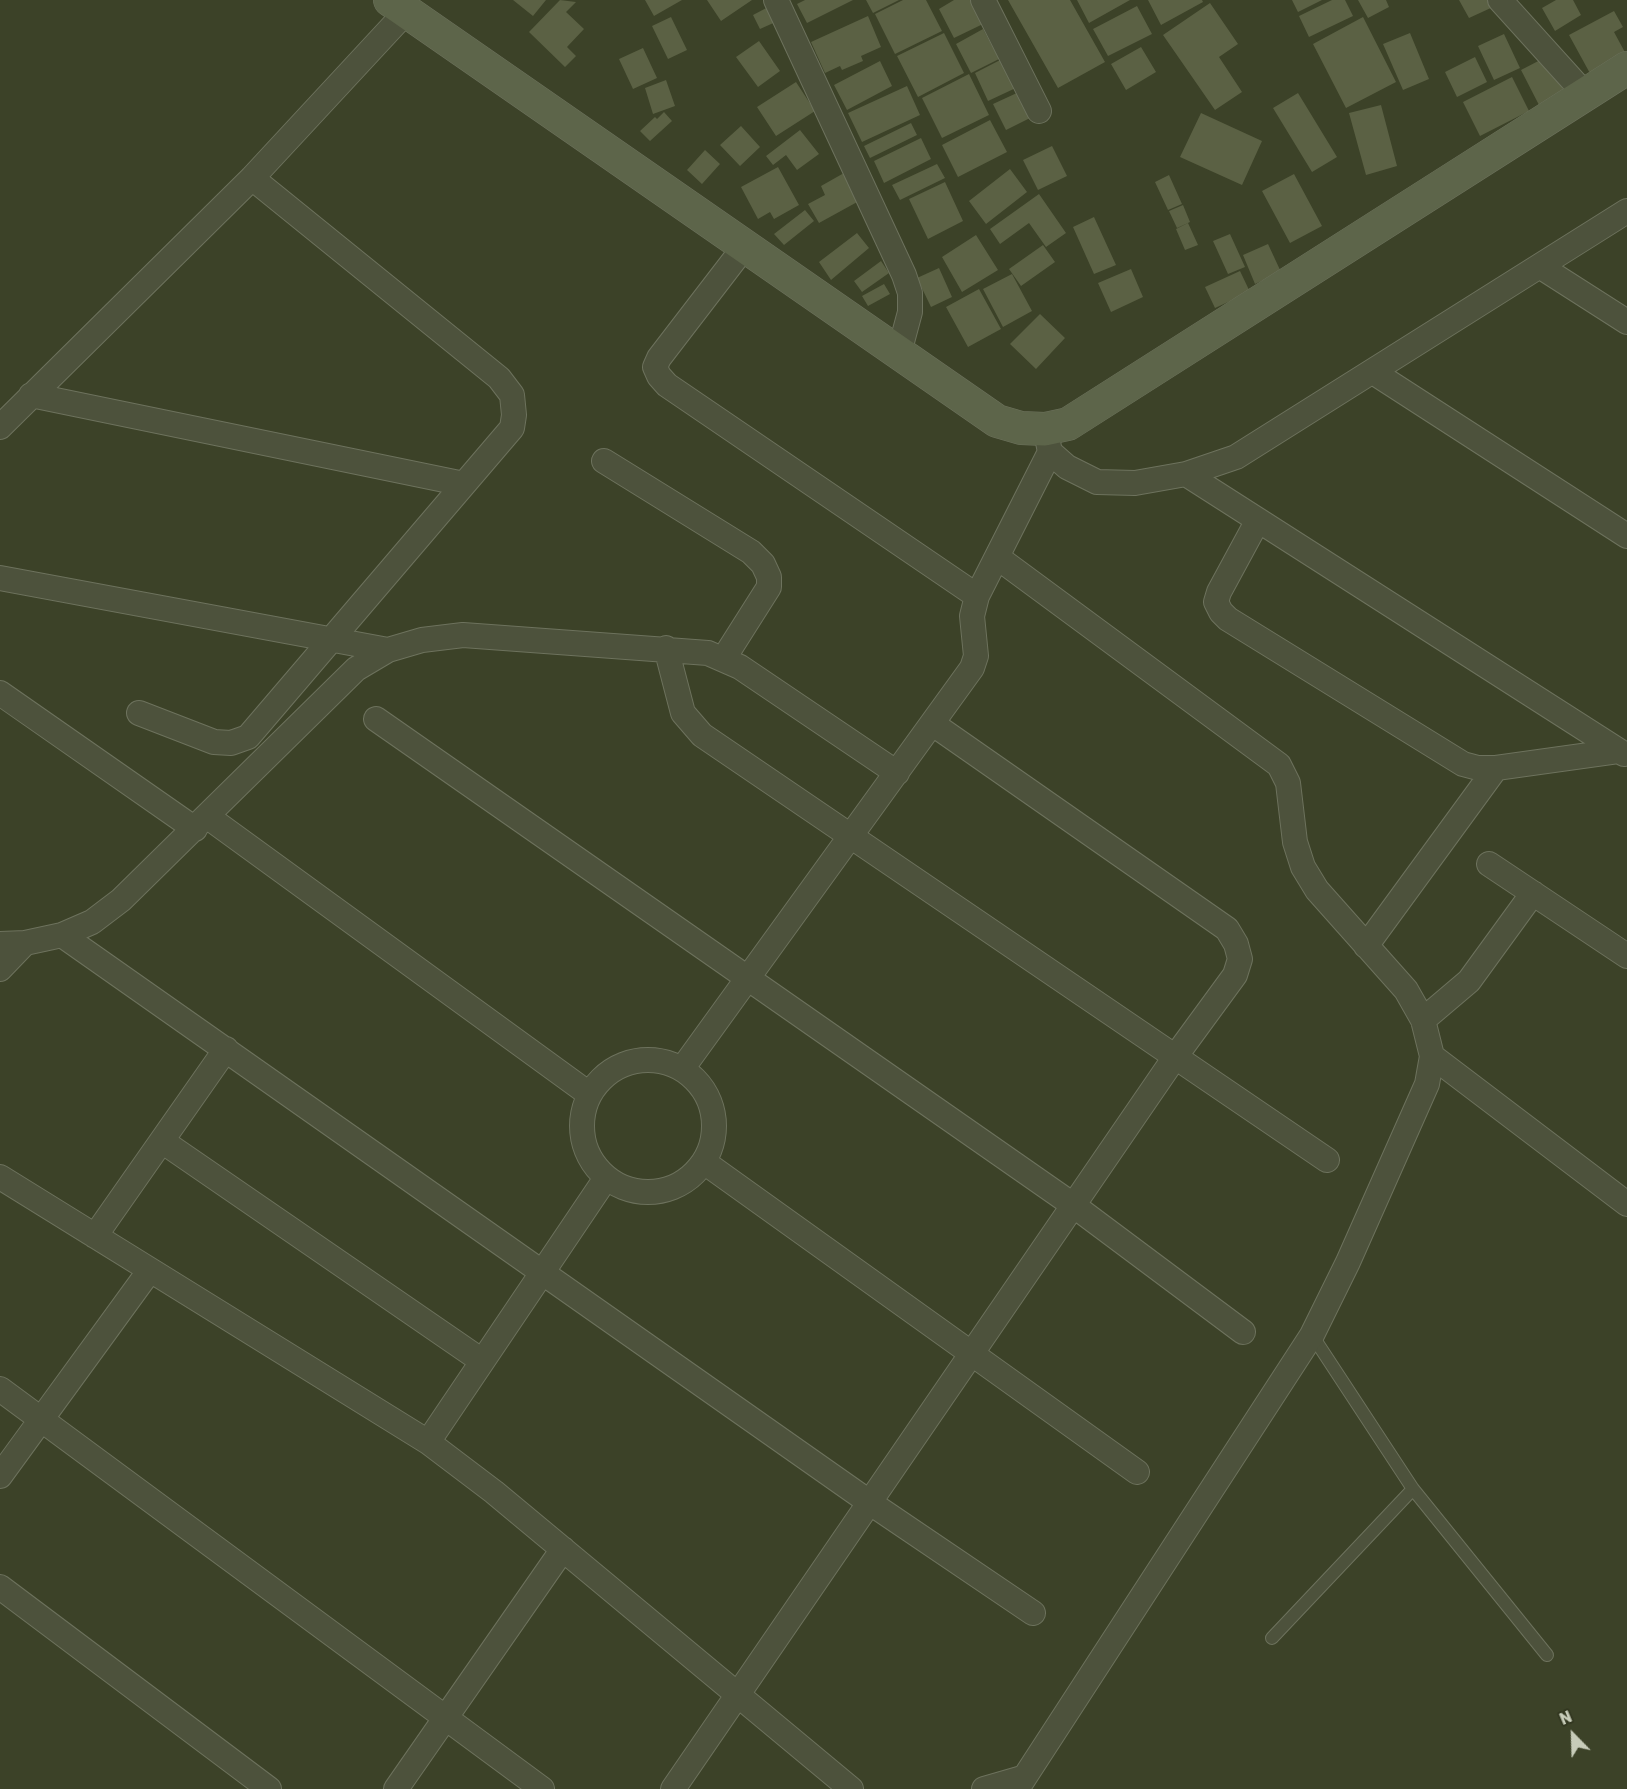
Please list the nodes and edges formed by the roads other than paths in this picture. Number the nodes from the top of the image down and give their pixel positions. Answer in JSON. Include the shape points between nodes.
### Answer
{"nodes":[{"id":1,"x":776,"y":0,"type":"edge"},
{"id":2,"x":983,"y":0,"type":"edge"},
{"id":3,"x":1500,"y":0,"type":"edge"},
{"id":4,"x":398,"y":4,"type":"edge"},
{"id":5,"x":1627,"y":68,"type":"edge"},
{"id":6,"x":1586,"y":94,"type":"junction"},
{"id":7,"x":1039,"y":111,"type":"dead end"},
{"id":8,"x":252,"y":178,"type":"junction"},
{"id":9,"x":1627,"y":211,"type":"edge"},
{"id":10,"x":745,"y":246,"type":"junction"},
{"id":11,"x":1541,"y":267,"type":"junction"},
{"id":12,"x":1627,"y":322,"type":"edge"},
{"id":13,"x":900,"y":352,"type":"junction"},
{"id":14,"x":1372,"y":372,"type":"junction"},
{"id":15,"x":31,"y":395,"type":"junction"},
{"id":16,"x":0,"y":427,"type":"edge"},
{"id":17,"x":1048,"y":440,"type":"junction"},
{"id":18,"x":604,"y":460,"type":"dead end"},
{"id":19,"x":1186,"y":474,"type":"junction"},
{"id":20,"x":464,"y":484,"type":"junction"},
{"id":21,"x":1258,"y":520,"type":"junction"},
{"id":22,"x":1627,"y":536,"type":"edge"},
{"id":23,"x":997,"y":557,"type":"junction"},
{"id":24,"x":0,"y":578,"type":"edge"},
{"id":25,"x":977,"y":596,"type":"junction"},
{"id":26,"x":331,"y":639,"type":"junction"},
{"id":27,"x":666,"y":648,"type":"junction"},
{"id":28,"x":388,"y":650,"type":"junction"},
{"id":29,"x":724,"y":658,"type":"junction"},
{"id":30,"x":0,"y":693,"type":"edge"},
{"id":31,"x":139,"y":713,"type":"dead end"},
{"id":32,"x":376,"y":719,"type":"dead end"},
{"id":33,"x":933,"y":724,"type":"junction"},
{"id":34,"x":1623,"y":753,"type":"edge"},
{"id":35,"x":1496,"y":768,"type":"junction"},
{"id":36,"x":897,"y":774,"type":"junction"},
{"id":37,"x":201,"y":823,"type":"junction"},
{"id":38,"x":850,"y":836,"type":"junction"},
{"id":39,"x":1489,"y":864,"type":"dead end"},
{"id":40,"x":1533,"y":893,"type":"junction"},
{"id":41,"x":62,"y":935,"type":"junction"},
{"id":42,"x":25,"y":943,"type":"junction"},
{"id":43,"x":0,"y":944,"type":"edge"},
{"id":44,"x":1366,"y":946,"type":"junction"},
{"id":45,"x":1627,"y":956,"type":"edge"},
{"id":46,"x":0,"y":969,"type":"edge"},
{"id":47,"x":747,"y":978,"type":"junction"},
{"id":48,"x":1423,"y":1020,"type":"junction"},
{"id":49,"x":226,"y":1050,"type":"junction"},
{"id":50,"x":1432,"y":1056,"type":"junction"},
{"id":51,"x":1175,"y":1057,"type":"junction"},
{"id":52,"x":682,"y":1069,"type":"junction"},
{"id":53,"x":589,"y":1094,"type":"junction"},
{"id":54,"x":162,"y":1141,"type":"junction"},
{"id":55,"x":1327,"y":1160,"type":"dead end"},
{"id":56,"x":704,"y":1162,"type":"junction"},
{"id":57,"x":0,"y":1177,"type":"edge"},
{"id":58,"x":606,"y":1178,"type":"junction"},
{"id":59,"x":1627,"y":1204,"type":"edge"},
{"id":60,"x":1073,"y":1205,"type":"junction"},
{"id":61,"x":95,"y":1236,"type":"junction"},
{"id":62,"x":150,"y":1270,"type":"junction"},
{"id":63,"x":543,"y":1272,"type":"junction"},
{"id":64,"x":1243,"y":1332,"type":"dead end"},
{"id":65,"x":1312,"y":1335,"type":"junction"},
{"id":66,"x":971,"y":1353,"type":"junction"},
{"id":67,"x":482,"y":1361,"type":"junction"},
{"id":68,"x":0,"y":1389,"type":"edge"},
{"id":69,"x":41,"y":1419,"type":"junction"},
{"id":70,"x":428,"y":1442,"type":"junction"},
{"id":71,"x":1137,"y":1472,"type":"dead end"},
{"id":72,"x":0,"y":1476,"type":"edge"},
{"id":73,"x":1413,"y":1489,"type":"junction"},
{"id":74,"x":869,"y":1502,"type":"junction"},
{"id":75,"x":562,"y":1549,"type":"junction"},
{"id":76,"x":0,"y":1587,"type":"edge"},
{"id":77,"x":1033,"y":1613,"type":"dead end"},
{"id":78,"x":1272,"y":1638,"type":"dead end"},
{"id":79,"x":1547,"y":1655,"type":"dead end"},
{"id":80,"x":738,"y":1695,"type":"junction"},
{"id":81,"x":445,"y":1719,"type":"junction"},
{"id":82,"x":1020,"y":1784,"type":"edge"},
{"id":83,"x":269,"y":1789,"type":"edge"},
{"id":84,"x":396,"y":1789,"type":"edge"},
{"id":85,"x":542,"y":1789,"type":"edge"},
{"id":86,"x":673,"y":1789,"type":"edge"},
{"id":87,"x":851,"y":1789,"type":"edge"},
{"id":88,"x":984,"y":1789,"type":"edge"}],
"edges":[{"from":1,"to":13,"type":"street","via":[[904,275],[910,293],[910,312]]},
{"from":2,"to":7,"type":"street"},
{"from":3,"to":6,"type":"street"},
{"from":4,"to":8,"type":"street"},
{"from":4,"to":10,"type":"street"},
{"from":5,"to":6,"type":"street"},
{"from":6,"to":17,"type":"street","via":[[1068,423]]},
{"from":8,"to":15,"type":"street"},
{"from":8,"to":20,"type":"street","via":[[499,378],[512,395],[512,428]]},
{"from":9,"to":11,"type":"street"},
{"from":10,"to":13,"type":"street"},
{"from":10,"to":25,"type":"street","via":[[659,358],[655,367],[659,376]]},
{"from":11,"to":12,"type":"street"},
{"from":11,"to":14,"type":"street"},
{"from":13,"to":17,"type":"street","via":[[997,421]]},
{"from":14,"to":19,"type":"street","via":[[1236,457]]},
{"from":14,"to":22,"type":"street"},
{"from":15,"to":16,"type":"street"},
{"from":15,"to":20,"type":"street"},
{"from":17,"to":19,"type":"street","via":[[1067,467],[1097,482],[1135,483]]},
{"from":17,"to":23,"type":"street"},
{"from":18,"to":29,"type":"street","via":[[751,552],[763,564],[769,587]]},
{"from":19,"to":21,"type":"street"},
{"from":20,"to":26,"type":"street"},
{"from":21,"to":34,"type":"street"},
{"from":21,"to":35,"type":"street","via":[[1219,592],[1216,602],[1221,612],[1463,764]]},
{"from":23,"to":25,"type":"street"},
{"from":23,"to":44,"type":"street","via":[[1279,765],[1288,783],[1295,842],[1303,867],[1317,890]]},
{"from":24,"to":26,"type":"street"},
{"from":25,"to":33,"type":"street","via":[[972,616],[976,656],[972,668]]},
{"from":26,"to":28,"type":"street"},
{"from":26,"to":31,"type":"street","via":[[248,737],[231,743],[214,742]]},
{"from":27,"to":28,"type":"street","via":[[463,635],[422,640]]},
{"from":27,"to":29,"type":"street"},
{"from":27,"to":38,"type":"street","via":[[683,713],[702,735]]},
{"from":28,"to":37,"type":"street","via":[[356,669]]},
{"from":29,"to":36,"type":"street"},
{"from":30,"to":37,"type":"street"},
{"from":32,"to":47,"type":"street"},
{"from":33,"to":36,"type":"street"},
{"from":33,"to":51,"type":"street","via":[[1227,929],[1240,959],[1234,975]]},
{"from":34,"to":35,"type":"street"},
{"from":35,"to":44,"type":"street"},
{"from":36,"to":38,"type":"street"},
{"from":37,"to":41,"type":"street","via":[[121,900],[92,922]]},
{"from":37,"to":53,"type":"street"},
{"from":38,"to":47,"type":"street"},
{"from":38,"to":51,"type":"street"},
{"from":39,"to":40,"type":"street"},
{"from":40,"to":45,"type":"street"},
{"from":40,"to":48,"type":"street","via":[[1469,981]]},
{"from":41,"to":42,"type":"street"},
{"from":41,"to":49,"type":"street"},
{"from":42,"to":43,"type":"street"},
{"from":42,"to":46,"type":"street"},
{"from":44,"to":48,"type":"street","via":[[1406,990]]},
{"from":47,"to":52,"type":"street"},
{"from":47,"to":60,"type":"street"},
{"from":48,"to":50,"type":"street"},
{"from":49,"to":54,"type":"street"},
{"from":49,"to":63,"type":"street"},
{"from":50,"to":59,"type":"street"},
{"from":50,"to":65,"type":"street","via":[[1427,1084]]},
{"from":51,"to":55,"type":"street"},
{"from":51,"to":60,"type":"street"},
{"from":52,"to":53,"type":"street","via":[[662,1061],[640,1061],[619,1067]]},
{"from":52,"to":56,"type":"street","via":[[698,1082],[710,1100],[715,1122]]},
{"from":53,"to":58,"type":"street","via":[[583,1119],[584,1141],[592,1161]]},
{"from":54,"to":61,"type":"street"},
{"from":54,"to":67,"type":"street"},
{"from":56,"to":58,"type":"street","via":[[689,1179],[670,1189],[626,1189]]},
{"from":56,"to":66,"type":"street"},
{"from":57,"to":61,"type":"street"},
{"from":58,"to":63,"type":"street"},
{"from":60,"to":64,"type":"street"},
{"from":60,"to":66,"type":"street"},
{"from":61,"to":62,"type":"street"},
{"from":62,"to":69,"type":"street"},
{"from":62,"to":70,"type":"street"},
{"from":63,"to":67,"type":"street"},
{"from":63,"to":74,"type":"street"},
{"from":65,"to":73,"type":"lane"},
{"from":65,"to":82,"type":"street"},
{"from":66,"to":71,"type":"street"},
{"from":66,"to":74,"type":"street"},
{"from":67,"to":70,"type":"street"},
{"from":68,"to":69,"type":"street"},
{"from":69,"to":72,"type":"street"},
{"from":69,"to":81,"type":"street"},
{"from":70,"to":75,"type":"street"},
{"from":73,"to":78,"type":"lane"},
{"from":73,"to":79,"type":"lane"},
{"from":74,"to":77,"type":"street"},
{"from":74,"to":80,"type":"street"},
{"from":75,"to":80,"type":"street"},
{"from":75,"to":81,"type":"street"},
{"from":76,"to":83,"type":"street"},
{"from":80,"to":86,"type":"street"},
{"from":80,"to":87,"type":"street"},
{"from":81,"to":84,"type":"street"},
{"from":81,"to":85,"type":"street"},
{"from":82,"to":88,"type":"street"}]}
